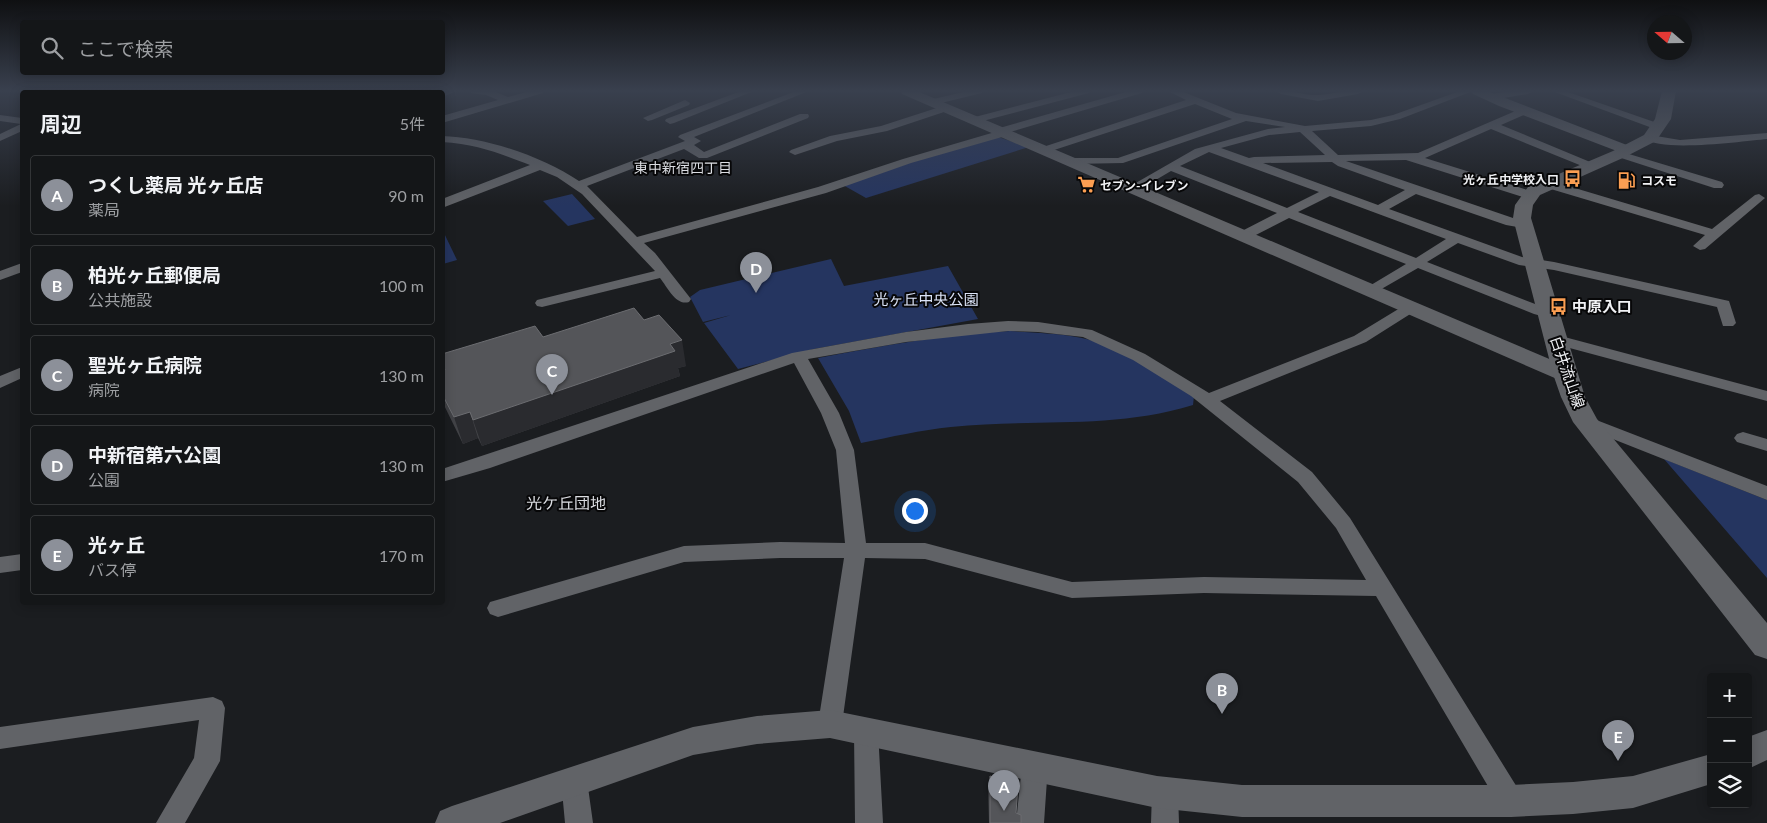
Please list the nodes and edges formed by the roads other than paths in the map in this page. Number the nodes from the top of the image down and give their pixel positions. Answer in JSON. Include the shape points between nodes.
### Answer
{"nodes":[{"id":1,"x":17,"y":129,"type":"edge"},
{"id":2,"x":703,"y":129,"type":"edge"},
{"id":3,"x":770,"y":129,"type":"edge"},
{"id":4,"x":881,"y":129,"type":"edge"},
{"id":5,"x":997,"y":129,"type":"edge"},
{"id":6,"x":1011,"y":129,"type":"edge"},
{"id":7,"x":1106,"y":129,"type":"edge"},
{"id":8,"x":1212,"y":129,"type":"edge"},
{"id":9,"x":1290,"y":129,"type":"edge"},
{"id":10,"x":1304,"y":129,"type":"edge"},
{"id":11,"x":1481,"y":129,"type":"edge"},
{"id":12,"x":1502,"y":129,"type":"edge"},
{"id":13,"x":1568,"y":129,"type":"edge"},
{"id":14,"x":1646,"y":129,"type":"edge"},
{"id":15,"x":1655,"y":129,"type":"edge"},
{"id":16,"x":1003,"y":132,"type":"junction"},
{"id":17,"x":1654,"y":133,"type":"junction"},
{"id":18,"x":1767,"y":136,"type":"edge"},
{"id":19,"x":0,"y":138,"type":"edge"},
{"id":20,"x":445,"y":138,"type":"edge"},
{"id":21,"x":684,"y":145,"type":"junction"},
{"id":22,"x":1210,"y":148,"type":"junction"},
{"id":23,"x":1044,"y":150,"type":"junction"},
{"id":24,"x":795,"y":152,"type":"dead end"},
{"id":25,"x":1623,"y":152,"type":"junction"},
{"id":26,"x":1409,"y":157,"type":"junction"},
{"id":27,"x":1336,"y":158,"type":"junction"},
{"id":28,"x":1244,"y":160,"type":"junction"},
{"id":29,"x":1071,"y":161,"type":"junction"},
{"id":30,"x":541,"y":165,"type":"junction"},
{"id":31,"x":1592,"y":166,"type":"junction"},
{"id":32,"x":1171,"y":167,"type":"junction"},
{"id":33,"x":1548,"y":184,"type":"junction"},
{"id":34,"x":579,"y":185,"type":"junction"},
{"id":35,"x":1718,"y":185,"type":"dead end"},
{"id":36,"x":1133,"y":188,"type":"junction"},
{"id":37,"x":1415,"y":189,"type":"junction"},
{"id":38,"x":1328,"y":192,"type":"junction"},
{"id":39,"x":1530,"y":195,"type":"junction"},
{"id":40,"x":1759,"y":198,"type":"dead end"},
{"id":41,"x":445,"y":203,"type":"edge"},
{"id":42,"x":1378,"y":210,"type":"junction"},
{"id":43,"x":1290,"y":212,"type":"junction"},
{"id":44,"x":1523,"y":224,"type":"junction"},
{"id":45,"x":1714,"y":234,"type":"junction"},
{"id":46,"x":1243,"y":236,"type":"junction"},
{"id":47,"x":1456,"y":240,"type":"junction"},
{"id":48,"x":634,"y":242,"type":"junction"},
{"id":49,"x":1700,"y":246,"type":"dead end"},
{"id":50,"x":1416,"y":263,"type":"junction"},
{"id":51,"x":1534,"y":263,"type":"junction"},
{"id":52,"x":20,"y":268,"type":"edge"},
{"id":53,"x":664,"y":273,"type":"junction"},
{"id":54,"x":0,"y":276,"type":"edge"},
{"id":55,"x":1371,"y":291,"type":"junction"},
{"id":56,"x":684,"y":299,"type":"dead end"},
{"id":57,"x":542,"y":303,"type":"dead end"},
{"id":58,"x":1410,"y":308,"type":"junction"},
{"id":59,"x":1549,"y":313,"type":"junction"},
{"id":60,"x":1728,"y":323,"type":"dead end"},
{"id":61,"x":1557,"y":340,"type":"junction"},
{"id":62,"x":798,"y":356,"type":"junction"},
{"id":63,"x":20,"y":373,"type":"edge"},
{"id":64,"x":1565,"y":374,"type":"junction"},
{"id":65,"x":0,"y":383,"type":"edge"},
{"id":66,"x":1767,"y":396,"type":"edge"},
{"id":67,"x":1208,"y":400,"type":"junction"},
{"id":68,"x":1586,"y":422,"type":"junction"},
{"id":69,"x":1743,"y":438,"type":"dead end"},
{"id":70,"x":1767,"y":445,"type":"edge"},
{"id":71,"x":445,"y":475,"type":"edge"},
{"id":72,"x":1767,"y":493,"type":"edge"},
{"id":73,"x":856,"y":549,"type":"junction"},
{"id":74,"x":20,"y":562,"type":"edge"},
{"id":75,"x":0,"y":565,"type":"edge"},
{"id":76,"x":1382,"y":588,"type":"junction"},
{"id":77,"x":498,"y":608,"type":"dead end"},
{"id":78,"x":1767,"y":646,"type":"edge"},
{"id":79,"x":830,"y":724,"type":"junction"},
{"id":80,"x":866,"y":731,"type":"junction"},
{"id":81,"x":0,"y":738,"type":"edge"},
{"id":82,"x":1767,"y":744,"type":"edge"},
{"id":83,"x":1752,"y":752,"type":"edge"},
{"id":84,"x":1035,"y":766,"type":"junction"},
{"id":85,"x":1707,"y":770,"type":"edge"},
{"id":86,"x":574,"y":780,"type":"junction"},
{"id":87,"x":1511,"y":801,"type":"junction"},
{"id":88,"x":1165,"y":808,"type":"edge"},
{"id":89,"x":170,"y":823,"type":"edge"},
{"id":90,"x":452,"y":823,"type":"edge"},
{"id":91,"x":579,"y":823,"type":"edge"},
{"id":92,"x":868,"y":823,"type":"edge"},
{"id":93,"x":1030,"y":823,"type":"edge"}],
"edges":[{"from":1,"to":19,"type":"street"},
{"from":2,"to":21,"type":"street","via":[[684,137],[695,141]]},
{"from":3,"to":21,"type":"street","via":[[703,156]]},
{"from":4,"to":24,"type":"street","via":[[834,138]]},
{"from":5,"to":16,"type":"street"},
{"from":6,"to":16,"type":"street"},
{"from":7,"to":23,"type":"street"},
{"from":8,"to":29,"type":"street","via":[[1119,161]]},
{"from":9,"to":22,"type":"street"},
{"from":10,"to":27,"type":"street"},
{"from":11,"to":26,"type":"street","via":[[1420,156]]},
{"from":12,"to":31,"type":"street"},
{"from":13,"to":25,"type":"street"},
{"from":14,"to":17,"type":"street"},
{"from":15,"to":17,"type":"main road"},
{"from":16,"to":23,"type":"street"},
{"from":16,"to":48,"type":"street","via":[[822,190]]},
{"from":17,"to":18,"type":"street","via":[[1674,143]]},
{"from":17,"to":25,"type":"main road"},
{"from":20,"to":30,"type":"street","via":[[468,140],[497,148]]},
{"from":21,"to":34,"type":"street"},
{"from":22,"to":28,"type":"street"},
{"from":22,"to":32,"type":"street"},
{"from":23,"to":29,"type":"street"},
{"from":25,"to":31,"type":"main road"},
{"from":25,"to":35,"type":"street"},
{"from":26,"to":27,"type":"street"},
{"from":26,"to":39,"type":"street"},
{"from":27,"to":28,"type":"street"},
{"from":27,"to":37,"type":"street","via":[[1342,164]]},
{"from":28,"to":38,"type":"street"},
{"from":29,"to":36,"type":"street"},
{"from":30,"to":34,"type":"street"},
{"from":30,"to":41,"type":"street"},
{"from":31,"to":33,"type":"main road"},
{"from":32,"to":36,"type":"street"},
{"from":32,"to":43,"type":"street"},
{"from":33,"to":39,"type":"main road"},
{"from":33,"to":45,"type":"street"},
{"from":34,"to":48,"type":"street"},
{"from":36,"to":46,"type":"street"},
{"from":37,"to":42,"type":"street"},
{"from":37,"to":44,"type":"street"},
{"from":38,"to":42,"type":"street"},
{"from":38,"to":43,"type":"street"},
{"from":39,"to":44,"type":"main road","name":"白井流山線","via":[[1522,212]]},
{"from":40,"to":45,"type":"street"},
{"from":42,"to":47,"type":"street"},
{"from":43,"to":46,"type":"street"},
{"from":43,"to":50,"type":"street"},
{"from":44,"to":51,"type":"main road","name":"白井流山線"},
{"from":45,"to":49,"type":"street"},
{"from":46,"to":55,"type":"street"},
{"from":47,"to":50,"type":"street"},
{"from":47,"to":51,"type":"street"},
{"from":48,"to":53,"type":"street"},
{"from":50,"to":55,"type":"street"},
{"from":50,"to":59,"type":"street"},
{"from":51,"to":59,"type":"main road","name":"白井流山線"},
{"from":51,"to":60,"type":"street","via":[[1724,304]]},
{"from":52,"to":54,"type":"street"},
{"from":53,"to":56,"type":"street"},
{"from":53,"to":57,"type":"street"},
{"from":55,"to":58,"type":"street"},
{"from":58,"to":64,"type":"street"},
{"from":58,"to":67,"type":"street","via":[[1360,339]]},
{"from":59,"to":61,"type":"main road","name":"白井流山線"},
{"from":61,"to":64,"type":"main road","name":"白井流山線"},
{"from":61,"to":66,"type":"street"},
{"from":62,"to":67,"type":"street","via":[[906,337],[1008,326],[1038,327],[1086,334],[1108,342],[1139,357]]},
{"from":62,"to":71,"type":"street"},
{"from":62,"to":73,"type":"street","via":[[830,413],[845,450]]},
{"from":63,"to":65,"type":"street"},
{"from":64,"to":68,"type":"main road","name":"白井流山線"},
{"from":67,"to":76,"type":"street","via":[[1305,477],[1343,522]]},
{"from":68,"to":72,"type":"street"},
{"from":68,"to":78,"type":"main road","name":"白井流山線"},
{"from":69,"to":70,"type":"street"},
{"from":73,"to":76,"type":"street","via":[[924,551],[1072,590],[1204,585]]},
{"from":73,"to":77,"type":"street","via":[[684,554]]},
{"from":73,"to":79,"type":"street"},
{"from":74,"to":75,"type":"street"},
{"from":76,"to":87,"type":"street"},
{"from":79,"to":80,"type":"street"},
{"from":79,"to":86,"type":"street","via":[[749,731],[693,741]]},
{"from":80,"to":84,"type":"street"},
{"from":80,"to":92,"type":"street"},
{"from":81,"to":89,"type":"street","via":[[213,708],[206,761]]},
{"from":82,"to":83,"type":"street"},
{"from":84,"to":88,"type":"street"},
{"from":84,"to":93,"type":"street"},
{"from":85,"to":87,"type":"street","via":[[1633,792]]},
{"from":86,"to":90,"type":"street"},
{"from":86,"to":91,"type":"street"},
{"from":87,"to":88,"type":"street","via":[[1242,801]]}]}
